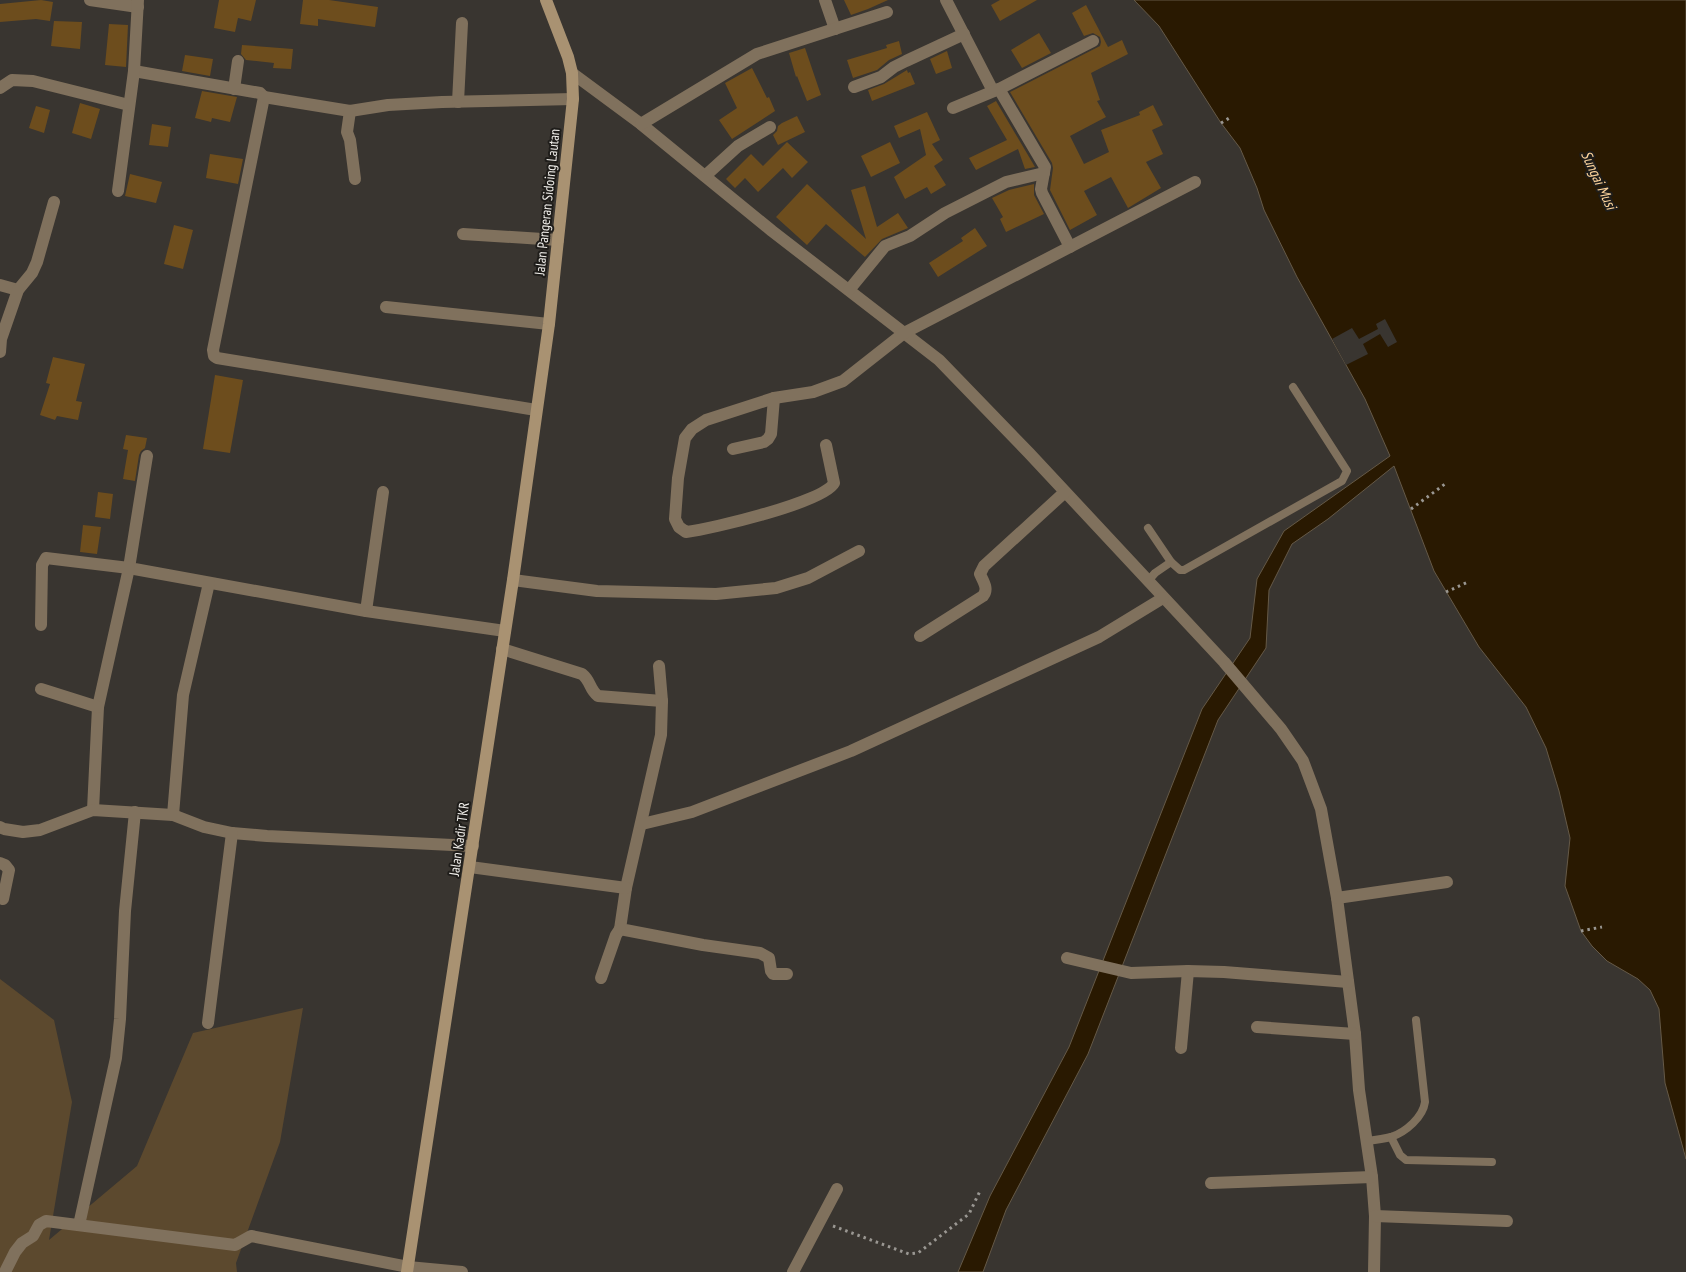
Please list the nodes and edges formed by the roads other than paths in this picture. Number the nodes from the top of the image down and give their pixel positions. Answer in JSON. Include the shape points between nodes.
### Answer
{"nodes":[{"id":1,"x":90,"y":0,"type":"edge"},
{"id":2,"x":546,"y":0,"type":"edge"},
{"id":3,"x":824,"y":0,"type":"edge"},
{"id":4,"x":946,"y":0,"type":"edge"},
{"id":5,"x":138,"y":3,"type":"edge"},
{"id":6,"x":887,"y":12,"type":"dead end"},
{"id":7,"x":462,"y":22,"type":"dead end"},
{"id":8,"x":831,"y":31,"type":"junction"},
{"id":9,"x":964,"y":34,"type":"junction"},
{"id":10,"x":1093,"y":40,"type":"dead end"},
{"id":11,"x":238,"y":61,"type":"dead end"},
{"id":12,"x":134,"y":71,"type":"junction"},
{"id":13,"x":572,"y":72,"type":"junction"},
{"id":14,"x":854,"y":87,"type":"dead end"},
{"id":15,"x":0,"y":88,"type":"edge"},
{"id":16,"x":234,"y":89,"type":"junction"},
{"id":17,"x":996,"y":90,"type":"junction"},
{"id":18,"x":264,"y":97,"type":"junction"},
{"id":19,"x":573,"y":99,"type":"junction"},
{"id":20,"x":458,"y":102,"type":"junction"},
{"id":21,"x":128,"y":105,"type":"junction"},
{"id":22,"x":954,"y":108,"type":"dead end"},
{"id":23,"x":350,"y":111,"type":"junction"},
{"id":24,"x":641,"y":124,"type":"junction"},
{"id":25,"x":770,"y":127,"type":"dead end"},
{"id":26,"x":1044,"y":172,"type":"junction"},
{"id":27,"x":705,"y":176,"type":"junction"},
{"id":28,"x":355,"y":179,"type":"dead end"},
{"id":29,"x":1196,"y":182,"type":"dead end"},
{"id":30,"x":118,"y":191,"type":"dead end"},
{"id":31,"x":54,"y":202,"type":"dead end"},
{"id":32,"x":462,"y":234,"type":"dead end"},
{"id":33,"x":558,"y":240,"type":"junction"},
{"id":34,"x":1070,"y":247,"type":"junction"},
{"id":35,"x":0,"y":285,"type":"edge"},
{"id":36,"x":18,"y":290,"type":"junction"},
{"id":37,"x":848,"y":290,"type":"junction"},
{"id":38,"x":386,"y":307,"type":"dead end"},
{"id":39,"x":549,"y":324,"type":"junction"},
{"id":40,"x":904,"y":332,"type":"junction"},
{"id":41,"x":0,"y":343,"type":"edge"},
{"id":42,"x":1293,"y":387,"type":"dead end"},
{"id":43,"x":774,"y":398,"type":"junction"},
{"id":44,"x":536,"y":410,"type":"junction"},
{"id":45,"x":826,"y":446,"type":"dead end"},
{"id":46,"x":733,"y":449,"type":"dead end"},
{"id":47,"x":147,"y":456,"type":"dead end"},
{"id":48,"x":383,"y":492,"type":"dead end"},
{"id":49,"x":1065,"y":492,"type":"junction"},
{"id":50,"x":1148,"y":528,"type":"dead end"},
{"id":51,"x":858,"y":551,"type":"dead end"},
{"id":52,"x":1171,"y":562,"type":"junction"},
{"id":53,"x":129,"y":568,"type":"junction"},
{"id":54,"x":513,"y":580,"type":"junction"},
{"id":55,"x":1148,"y":581,"type":"junction"},
{"id":56,"x":209,"y":583,"type":"junction"},
{"id":57,"x":1163,"y":598,"type":"junction"},
{"id":58,"x":366,"y":611,"type":"junction"},
{"id":59,"x":41,"y":624,"type":"dead end"},
{"id":60,"x":505,"y":631,"type":"junction"},
{"id":61,"x":920,"y":636,"type":"dead end"},
{"id":62,"x":502,"y":649,"type":"junction"},
{"id":63,"x":659,"y":666,"type":"dead end"},
{"id":64,"x":41,"y":689,"type":"dead end"},
{"id":65,"x":662,"y":700,"type":"junction"},
{"id":66,"x":98,"y":707,"type":"junction"},
{"id":67,"x":92,"y":810,"type":"junction"},
{"id":68,"x":135,"y":812,"type":"junction"},
{"id":69,"x":173,"y":815,"type":"junction"},
{"id":70,"x":642,"y":824,"type":"junction"},
{"id":71,"x":1,"y":831,"type":"edge"},
{"id":72,"x":232,"y":833,"type":"junction"},
{"id":73,"x":473,"y":846,"type":"junction"},
{"id":74,"x":0,"y":863,"type":"edge"},
{"id":75,"x":470,"y":867,"type":"junction"},
{"id":76,"x":1447,"y":882,"type":"dead end"},
{"id":77,"x":626,"y":888,"type":"junction"},
{"id":78,"x":1337,"y":898,"type":"junction"},
{"id":79,"x":3,"y":899,"type":"dead end"},
{"id":80,"x":620,"y":929,"type":"junction"},
{"id":81,"x":1067,"y":958,"type":"dead end"},
{"id":82,"x":1188,"y":971,"type":"junction"},
{"id":83,"x":787,"y":974,"type":"dead end"},
{"id":84,"x":600,"y":978,"type":"dead end"},
{"id":85,"x":1348,"y":982,"type":"junction"},
{"id":86,"x":1416,"y":1020,"type":"dead end"},
{"id":87,"x":208,"y":1023,"type":"dead end"},
{"id":88,"x":1257,"y":1027,"type":"dead end"},
{"id":89,"x":1355,"y":1034,"type":"junction"},
{"id":90,"x":1181,"y":1048,"type":"dead end"},
{"id":91,"x":1391,"y":1137,"type":"junction"},
{"id":92,"x":1367,"y":1141,"type":"junction"},
{"id":93,"x":1492,"y":1162,"type":"dead end"},
{"id":94,"x":1372,"y":1177,"type":"junction"},
{"id":95,"x":1211,"y":1183,"type":"dead end"},
{"id":96,"x":837,"y":1189,"type":"dead end"},
{"id":97,"x":1375,"y":1216,"type":"junction"},
{"id":98,"x":1507,"y":1221,"type":"dead end"},
{"id":99,"x":80,"y":1225,"type":"junction"},
{"id":100,"x":407,"y":1270,"type":"edge"},
{"id":101,"x":6,"y":1272,"type":"edge"},
{"id":102,"x":462,"y":1272,"type":"edge"},
{"id":103,"x":794,"y":1272,"type":"edge"},
{"id":104,"x":1374,"y":1272,"type":"edge"}],
"edges":[{"from":1,"to":5,"type":"street"},
{"from":2,"to":13,"type":"street","name":"Jalan Pangeran Sidoing Lautan"},
{"from":3,"to":8,"type":"street"},
{"from":4,"to":9,"type":"street"},
{"from":5,"to":12,"type":"street"},
{"from":6,"to":8,"type":"street"},
{"from":7,"to":20,"type":"street"},
{"from":8,"to":24,"type":"street","via":[[757,54]]},
{"from":9,"to":14,"type":"street","via":[[894,67],[881,77]]},
{"from":9,"to":17,"type":"street"},
{"from":10,"to":17,"type":"street"},
{"from":11,"to":16,"type":"street"},
{"from":12,"to":16,"type":"street"},
{"from":12,"to":21,"type":"street"},
{"from":13,"to":19,"type":"street","name":"Jalan Pangeran Sidoing Lautan"},
{"from":13,"to":24,"type":"street"},
{"from":15,"to":21,"type":"street","via":[[18,79]]},
{"from":16,"to":18,"type":"street","via":[[260,93]]},
{"from":17,"to":22,"type":"street"},
{"from":17,"to":26,"type":"street","via":[[1045,167]]},
{"from":18,"to":23,"type":"street"},
{"from":18,"to":44,"type":"street","via":[[212,350],[214,356]]},
{"from":19,"to":20,"type":"street"},
{"from":19,"to":33,"type":"street","name":"Jalan Pangeran Sidoing Lautan"},
{"from":20,"to":23,"type":"street","via":[[388,105]]},
{"from":21,"to":30,"type":"street"},
{"from":23,"to":28,"type":"street","via":[[347,132]]},
{"from":24,"to":27,"type":"street"},
{"from":25,"to":27,"type":"street","via":[[738,146]]},
{"from":26,"to":34,"type":"street","via":[[1042,193]]},
{"from":26,"to":37,"type":"street","via":[[1006,182],[944,213],[910,236],[885,246]]},
{"from":27,"to":37,"type":"street"},
{"from":29,"to":34,"type":"street"},
{"from":31,"to":36,"type":"street","via":[[35,268]]},
{"from":32,"to":33,"type":"street"},
{"from":33,"to":39,"type":"street","name":"Jalan Pangeran Sidoing Lautan"},
{"from":34,"to":40,"type":"street"},
{"from":35,"to":36,"type":"street"},
{"from":36,"to":41,"type":"street"},
{"from":37,"to":40,"type":"street"},
{"from":38,"to":39,"type":"street"},
{"from":39,"to":44,"type":"street","name":"Jalan Pangeran Sidoing Lautan"},
{"from":40,"to":43,"type":"street","via":[[843,381],[813,392]]},
{"from":40,"to":49,"type":"street","via":[[939,360]]},
{"from":42,"to":52,"type":"lane","via":[[1347,470],[1342,481],[1184,570]]},
{"from":43,"to":45,"type":"street","via":[[706,420],[692,428],[685,438],[678,478],[675,519],[679,527],[686,532],[776,512],[827,491],[834,483]]},
{"from":43,"to":46,"type":"street","via":[[768,439]]},
{"from":44,"to":54,"type":"street","name":"Jalan Kadir TKR"},
{"from":47,"to":53,"type":"street"},
{"from":48,"to":58,"type":"street"},
{"from":49,"to":55,"type":"street"},
{"from":49,"to":61,"type":"street","via":[[984,566],[980,574],[986,588],[983,596]]},
{"from":50,"to":52,"type":"lane"},
{"from":51,"to":54,"type":"street","via":[[808,578],[776,588],[716,594],[597,591]]},
{"from":52,"to":55,"type":"lane"},
{"from":53,"to":56,"type":"street"},
{"from":53,"to":59,"type":"street","via":[[46,558],[42,565]]},
{"from":53,"to":66,"type":"street"},
{"from":54,"to":60,"type":"street","name":"Jalan Kadir TKR"},
{"from":55,"to":57,"type":"street"},
{"from":56,"to":58,"type":"street"},
{"from":56,"to":69,"type":"street","via":[[183,695]]},
{"from":57,"to":70,"type":"street","via":[[1099,637],[851,751],[692,812]]},
{"from":57,"to":78,"type":"street","via":[[1224,662],[1281,729],[1303,761],[1321,809]]},
{"from":58,"to":60,"type":"street"},
{"from":60,"to":62,"type":"street","name":"Jalan Kadir TKR"},
{"from":62,"to":65,"type":"street","via":[[582,674],[598,696]]},
{"from":62,"to":73,"type":"street","name":"Jalan Kadir TKR"},
{"from":63,"to":65,"type":"street"},
{"from":64,"to":66,"type":"street"},
{"from":65,"to":70,"type":"street","via":[[661,735]]},
{"from":66,"to":67,"type":"street"},
{"from":67,"to":68,"type":"street"},
{"from":67,"to":71,"type":"street","via":[[40,830]]},
{"from":68,"to":69,"type":"street"},
{"from":68,"to":99,"type":"street","via":[[116,1058]]},
{"from":69,"to":72,"type":"street"},
{"from":70,"to":77,"type":"street"},
{"from":72,"to":73,"type":"street"},
{"from":72,"to":87,"type":"street"},
{"from":73,"to":75,"type":"street","name":"Jalan Kadir TKR"},
{"from":74,"to":79,"type":"street","via":[[9,870]]},
{"from":75,"to":77,"type":"street"},
{"from":75,"to":100,"type":"street","name":"Jalan Kadir TKR"},
{"from":76,"to":78,"type":"street"},
{"from":77,"to":80,"type":"street"},
{"from":78,"to":85,"type":"street"},
{"from":80,"to":83,"type":"street","via":[[760,953],[769,958],[773,974]]},
{"from":80,"to":84,"type":"street"},
{"from":81,"to":82,"type":"street","via":[[1131,974]]},
{"from":82,"to":85,"type":"street"},
{"from":82,"to":90,"type":"street"},
{"from":85,"to":89,"type":"street"},
{"from":86,"to":91,"type":"lane","via":[[1424,1111],[1418,1119]]},
{"from":88,"to":89,"type":"street"},
{"from":89,"to":92,"type":"street"},
{"from":91,"to":92,"type":"lane"},
{"from":91,"to":93,"type":"lane","via":[[1406,1160]]},
{"from":92,"to":94,"type":"street"},
{"from":94,"to":95,"type":"street"},
{"from":94,"to":97,"type":"street"},
{"from":96,"to":103,"type":"street"},
{"from":97,"to":98,"type":"street"},
{"from":97,"to":104,"type":"street"},
{"from":99,"to":100,"type":"street","via":[[235,1245],[251,1236]]},
{"from":99,"to":101,"type":"street","via":[[42,1222],[33,1236],[15,1252]]},
{"from":100,"to":102,"type":"street"}]}
